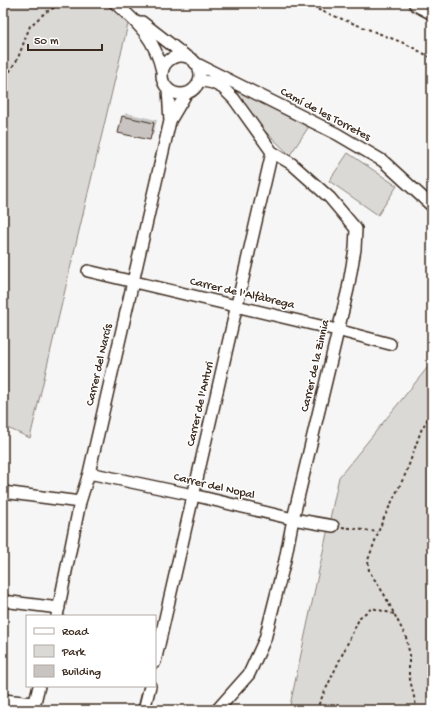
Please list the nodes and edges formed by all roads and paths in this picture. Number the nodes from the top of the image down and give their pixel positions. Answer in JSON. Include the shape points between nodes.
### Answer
{"nodes":[{"id":1,"x":63,"y":3,"type":"edge"},
{"id":2,"x":301,"y":3,"type":"edge"},
{"id":3,"x":417,"y":3,"type":"edge"},
{"id":4,"x":118,"y":5,"type":"edge"},
{"id":5,"x":432,"y":11,"type":"edge"},
{"id":6,"x":432,"y":58,"type":"edge"},
{"id":7,"x":191,"y":60,"type":"junction"},
{"id":8,"x":162,"y":71,"type":"junction"},
{"id":9,"x":3,"y":72,"type":"edge"},
{"id":10,"x":199,"y":80,"type":"junction"},
{"id":11,"x":168,"y":89,"type":"junction"},
{"id":12,"x":186,"y":94,"type":"junction"},
{"id":13,"x":170,"y":121,"type":"junction"},
{"id":14,"x":272,"y":152,"type":"junction"},
{"id":15,"x":432,"y":206,"type":"edge"},
{"id":16,"x":88,"y":271,"type":"dead end"},
{"id":17,"x":133,"y":282,"type":"junction"},
{"id":18,"x":237,"y":307,"type":"junction"},
{"id":19,"x":337,"y":330,"type":"junction"},
{"id":20,"x":390,"y":344,"type":"dead end"},
{"id":21,"x":432,"y":413,"type":"edge"},
{"id":22,"x":89,"y":473,"type":"junction"},
{"id":23,"x":3,"y":492,"type":"edge"},
{"id":24,"x":193,"y":495,"type":"junction"},
{"id":25,"x":80,"y":502,"type":"junction"},
{"id":26,"x":294,"y":519,"type":"junction"},
{"id":27,"x":335,"y":527,"type":"joint"},
{"id":28,"x":378,"y":532,"type":"junction"},
{"id":29,"x":3,"y":601,"type":"edge"},
{"id":30,"x":58,"y":612,"type":"edge"},
{"id":31,"x":394,"y":614,"type":"junction"},
{"id":32,"x":156,"y":658,"type":"edge"},
{"id":33,"x":39,"y":687,"type":"edge"},
{"id":34,"x":150,"y":687,"type":"edge"},
{"id":35,"x":3,"y":700,"type":"edge"},
{"id":36,"x":33,"y":707,"type":"edge"},
{"id":37,"x":144,"y":710,"type":"edge"},
{"id":38,"x":217,"y":710,"type":"edge"},
{"id":39,"x":316,"y":710,"type":"edge"},
{"id":40,"x":417,"y":710,"type":"edge"}],
"edges":[{"from":1,"to":9,"type":"path","via":[[46,12],[30,26],[18,58],[10,71]]},
{"from":2,"to":6,"type":"path","via":[[406,44]]},
{"from":3,"to":5,"type":"highway"},
{"from":4,"to":7,"type":"street","name":"Camí de les Torretes"},
{"from":4,"to":8,"type":"street","name":"Camí de les Torretes","via":[[151,40]]},
{"from":7,"to":8,"type":"street","via":[[181,56],[175,58],[165,65]]},
{"from":7,"to":10,"type":"street","via":[[199,71]]},
{"from":7,"to":15,"type":"street","name":"Camí de les Torretes","via":[[383,160]]},
{"from":8,"to":11,"type":"street","via":[[163,81]]},
{"from":10,"to":12,"type":"street","via":[[194,89]]},
{"from":10,"to":14,"type":"street","name":"Carrer de la Zinnia","via":[[223,88],[234,99]]},
{"from":11,"to":12,"type":"street","via":[[173,93]]},
{"from":11,"to":13,"type":"street","name":"Carrer del Narcís"},
{"from":12,"to":13,"type":"street","name":"Carrer del Narcís"},
{"from":13,"to":17,"type":"street","name":"Carrer del Narcís"},
{"from":14,"to":18,"type":"street","name":"Carrer de l'Anturi"},
{"from":14,"to":19,"type":"street","name":"Carrer de la Zinnia","via":[[292,164],[330,198],[356,229],[348,289]]},
{"from":16,"to":17,"type":"street","name":"Carrer de l'Alfàbrega"},
{"from":17,"to":18,"type":"street","name":"Carrer de l'Alfàbrega"},
{"from":17,"to":22,"type":"street","name":"Carrer del Narcís"},
{"from":18,"to":19,"type":"street","name":"Carrer de l'Alfàbrega"},
{"from":18,"to":24,"type":"street","name":"Carrer de l'Anturi"},
{"from":19,"to":20,"type":"street","name":"Carrer de l'Alfàbrega"},
{"from":19,"to":26,"type":"street","name":"Carrer de la Zinnia"},
{"from":21,"to":28,"type":"path","via":[[422,428],[406,473]]},
{"from":22,"to":24,"type":"street","name":"Carrer del Nopal"},
{"from":22,"to":25,"type":"street","name":"Carrer del Narcís"},
{"from":23,"to":25,"type":"street"},
{"from":24,"to":26,"type":"street","name":"Carrer del Nopal"},
{"from":24,"to":32,"type":"street","name":"Carrer de l'Anturi"},
{"from":25,"to":30,"type":"street","name":"Carrer del Narcís"},
{"from":26,"to":27,"type":"street","name":"Carrer del Nopal"},
{"from":26,"to":38,"type":"street","name":"Carrer de la Zinnia","via":[[265,639],[249,674]]},
{"from":27,"to":28,"type":"path"},
{"from":28,"to":31,"type":"path","via":[[368,560],[369,571]]},
{"from":29,"to":30,"type":"street"},
{"from":31,"to":39,"type":"path","via":[[372,608],[360,617]]},
{"from":31,"to":40,"type":"path","via":[[406,637],[409,675]]},
{"from":33,"to":36,"type":"street"},
{"from":34,"to":37,"type":"street"},
{"from":35,"to":36,"type":"street"}]}
